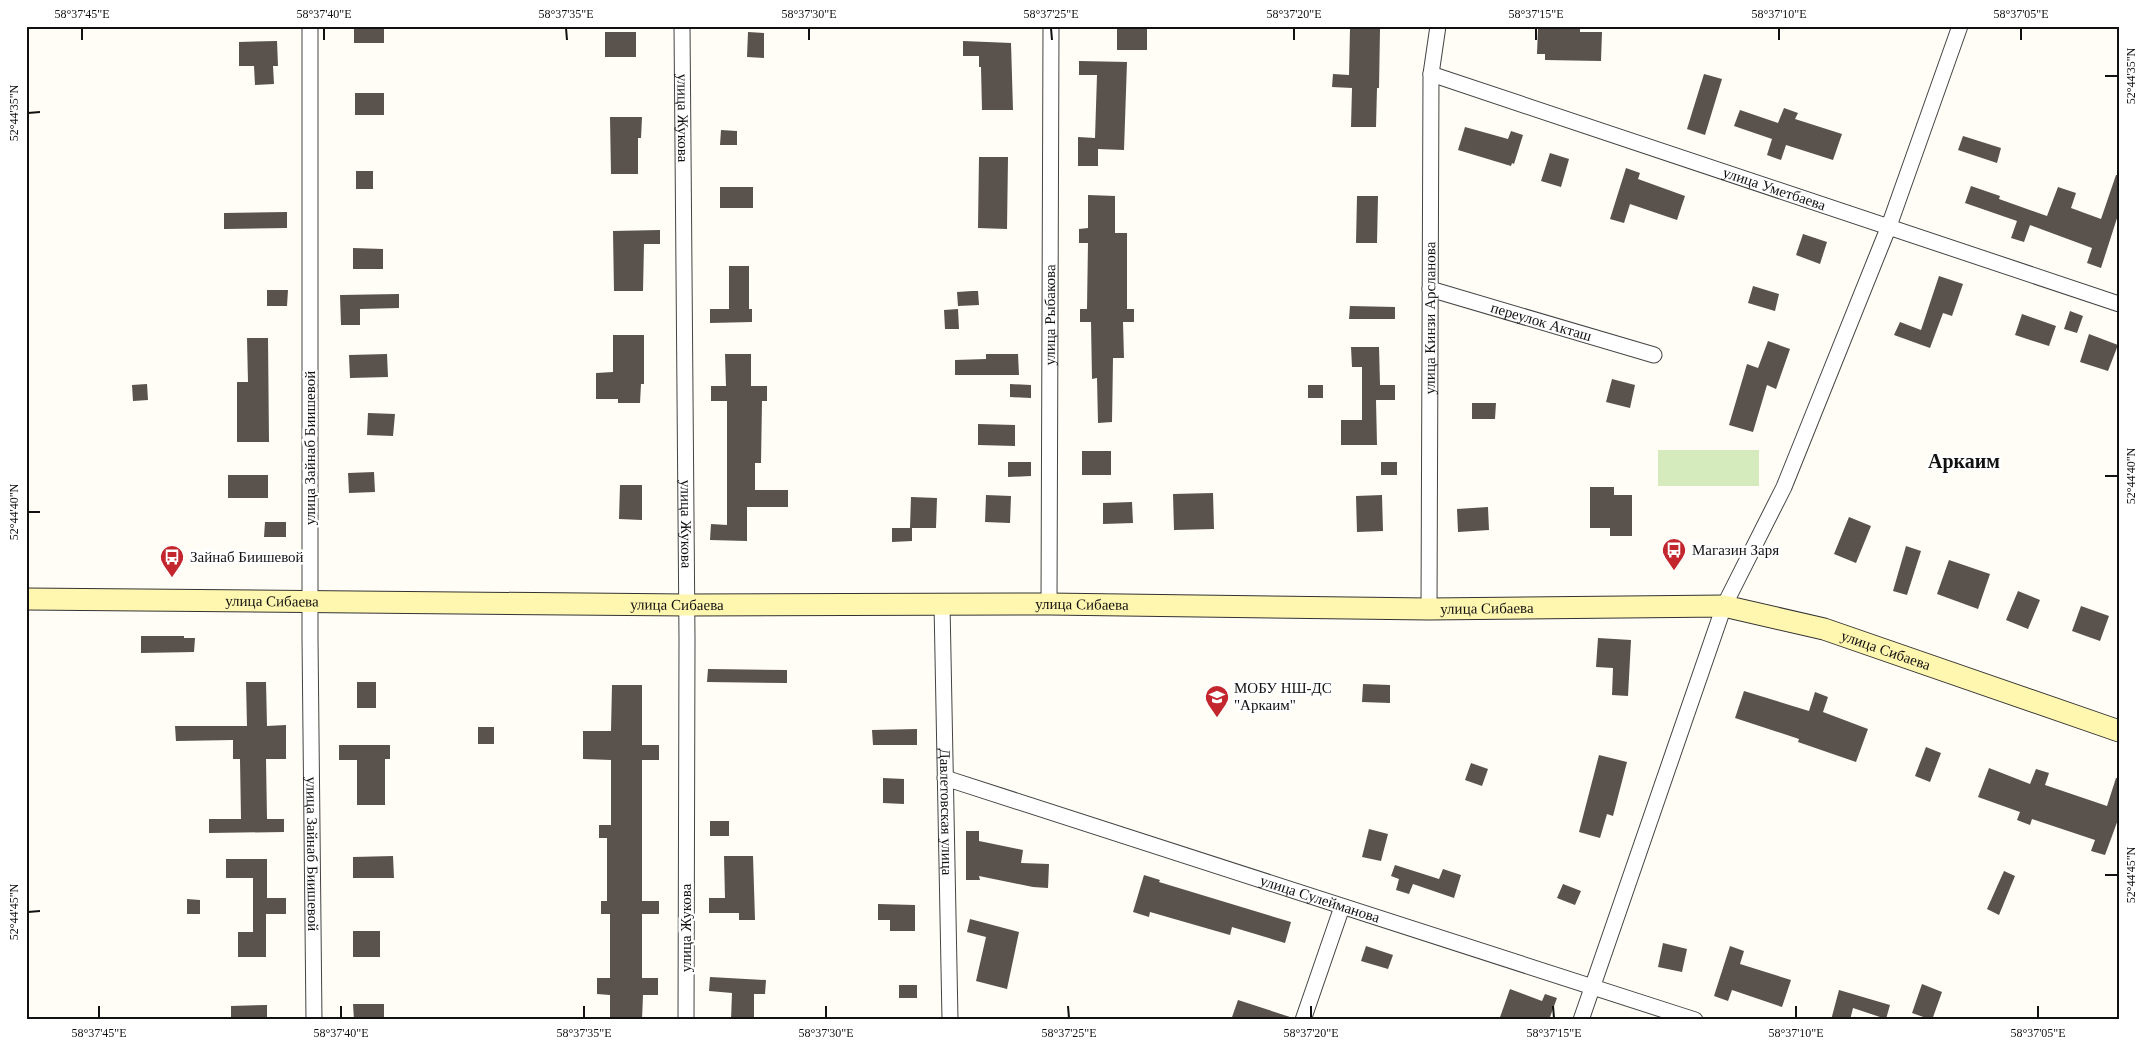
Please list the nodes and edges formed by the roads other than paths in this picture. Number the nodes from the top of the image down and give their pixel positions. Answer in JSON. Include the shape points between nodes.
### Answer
{"nodes":[{"id":1,"x":310,"y":26,"type":"edge"},
{"id":2,"x":682,"y":26,"type":"edge"},
{"id":3,"x":1051,"y":26,"type":"edge"},
{"id":4,"x":1438,"y":26,"type":"edge"},
{"id":5,"x":1960,"y":26,"type":"edge"},
{"id":6,"x":1431,"y":74,"type":"junction"},
{"id":7,"x":1889,"y":226,"type":"junction"},
{"id":8,"x":1430,"y":289,"type":"junction"},
{"id":9,"x":2119,"y":304,"type":"edge"},
{"id":10,"x":1654,"y":355,"type":"dead end"},
{"id":11,"x":26,"y":599,"type":"edge"},
{"id":12,"x":310,"y":601,"type":"junction"},
{"id":13,"x":686,"y":604,"type":"junction"},
{"id":14,"x":942,"y":604,"type":"junction"},
{"id":15,"x":1049,"y":604,"type":"junction"},
{"id":16,"x":1724,"y":606,"type":"junction"},
{"id":17,"x":1429,"y":609,"type":"junction"},
{"id":18,"x":2119,"y":731,"type":"edge"},
{"id":19,"x":946,"y":778,"type":"junction"},
{"id":20,"x":1342,"y":907,"type":"junction"},
{"id":21,"x":1592,"y":985,"type":"junction"},
{"id":22,"x":314,"y":1020,"type":"edge"},
{"id":23,"x":686,"y":1020,"type":"edge"},
{"id":24,"x":950,"y":1020,"type":"edge"},
{"id":25,"x":1303,"y":1020,"type":"edge"},
{"id":26,"x":1581,"y":1020,"type":"edge"},
{"id":27,"x":1695,"y":1020,"type":"edge"}],
"edges":[{"from":1,"to":12,"type":"street","name":"улица Зайнаб Биишевой"},
{"from":2,"to":13,"type":"street","name":"улица Жукова"},
{"from":3,"to":15,"type":"street","name":"улица Рыбакова"},
{"from":4,"to":6,"type":"street","name":"улица Кинзи Арсланова"},
{"from":5,"to":7,"type":"street"},
{"from":6,"to":7,"type":"street","name":"улица Уметбаева"},
{"from":6,"to":8,"type":"street","name":"улица Кинзи Арсланова"},
{"from":7,"to":9,"type":"street","name":"улица Уметбаева"},
{"from":7,"to":16,"type":"street","via":[[1784,487]]},
{"from":8,"to":10,"type":"street","name":"переулок Акташ"},
{"from":8,"to":17,"type":"street","name":"улица Кинзи Арсланова"},
{"from":11,"to":12,"type":"main road","name":"улица Сибаева"},
{"from":12,"to":13,"type":"main road","name":"улица Сибаева"},
{"from":12,"to":22,"type":"street","name":"улица Зайнаб Биишевой"},
{"from":13,"to":14,"type":"main road","name":"улица Сибаева"},
{"from":13,"to":23,"type":"street","name":"улица Жукова"},
{"from":14,"to":15,"type":"main road","name":"улица Сибаева"},
{"from":14,"to":19,"type":"street","name":"Давлетовская улица"},
{"from":15,"to":17,"type":"main road","name":"улица Сибаева"},
{"from":16,"to":17,"type":"main road","name":"улица Сибаева"},
{"from":16,"to":18,"type":"main road","name":"улица Сибаева","via":[[1824,629]]},
{"from":16,"to":21,"type":"street"},
{"from":19,"to":20,"type":"street","name":"улица Сулейманова"},
{"from":19,"to":24,"type":"street","name":"Давлетовская улица"},
{"from":20,"to":21,"type":"street","name":"улица Сулейманова"},
{"from":20,"to":25,"type":"street"},
{"from":21,"to":26,"type":"street"},
{"from":21,"to":27,"type":"street","name":"улица Сулейманова"}]}
